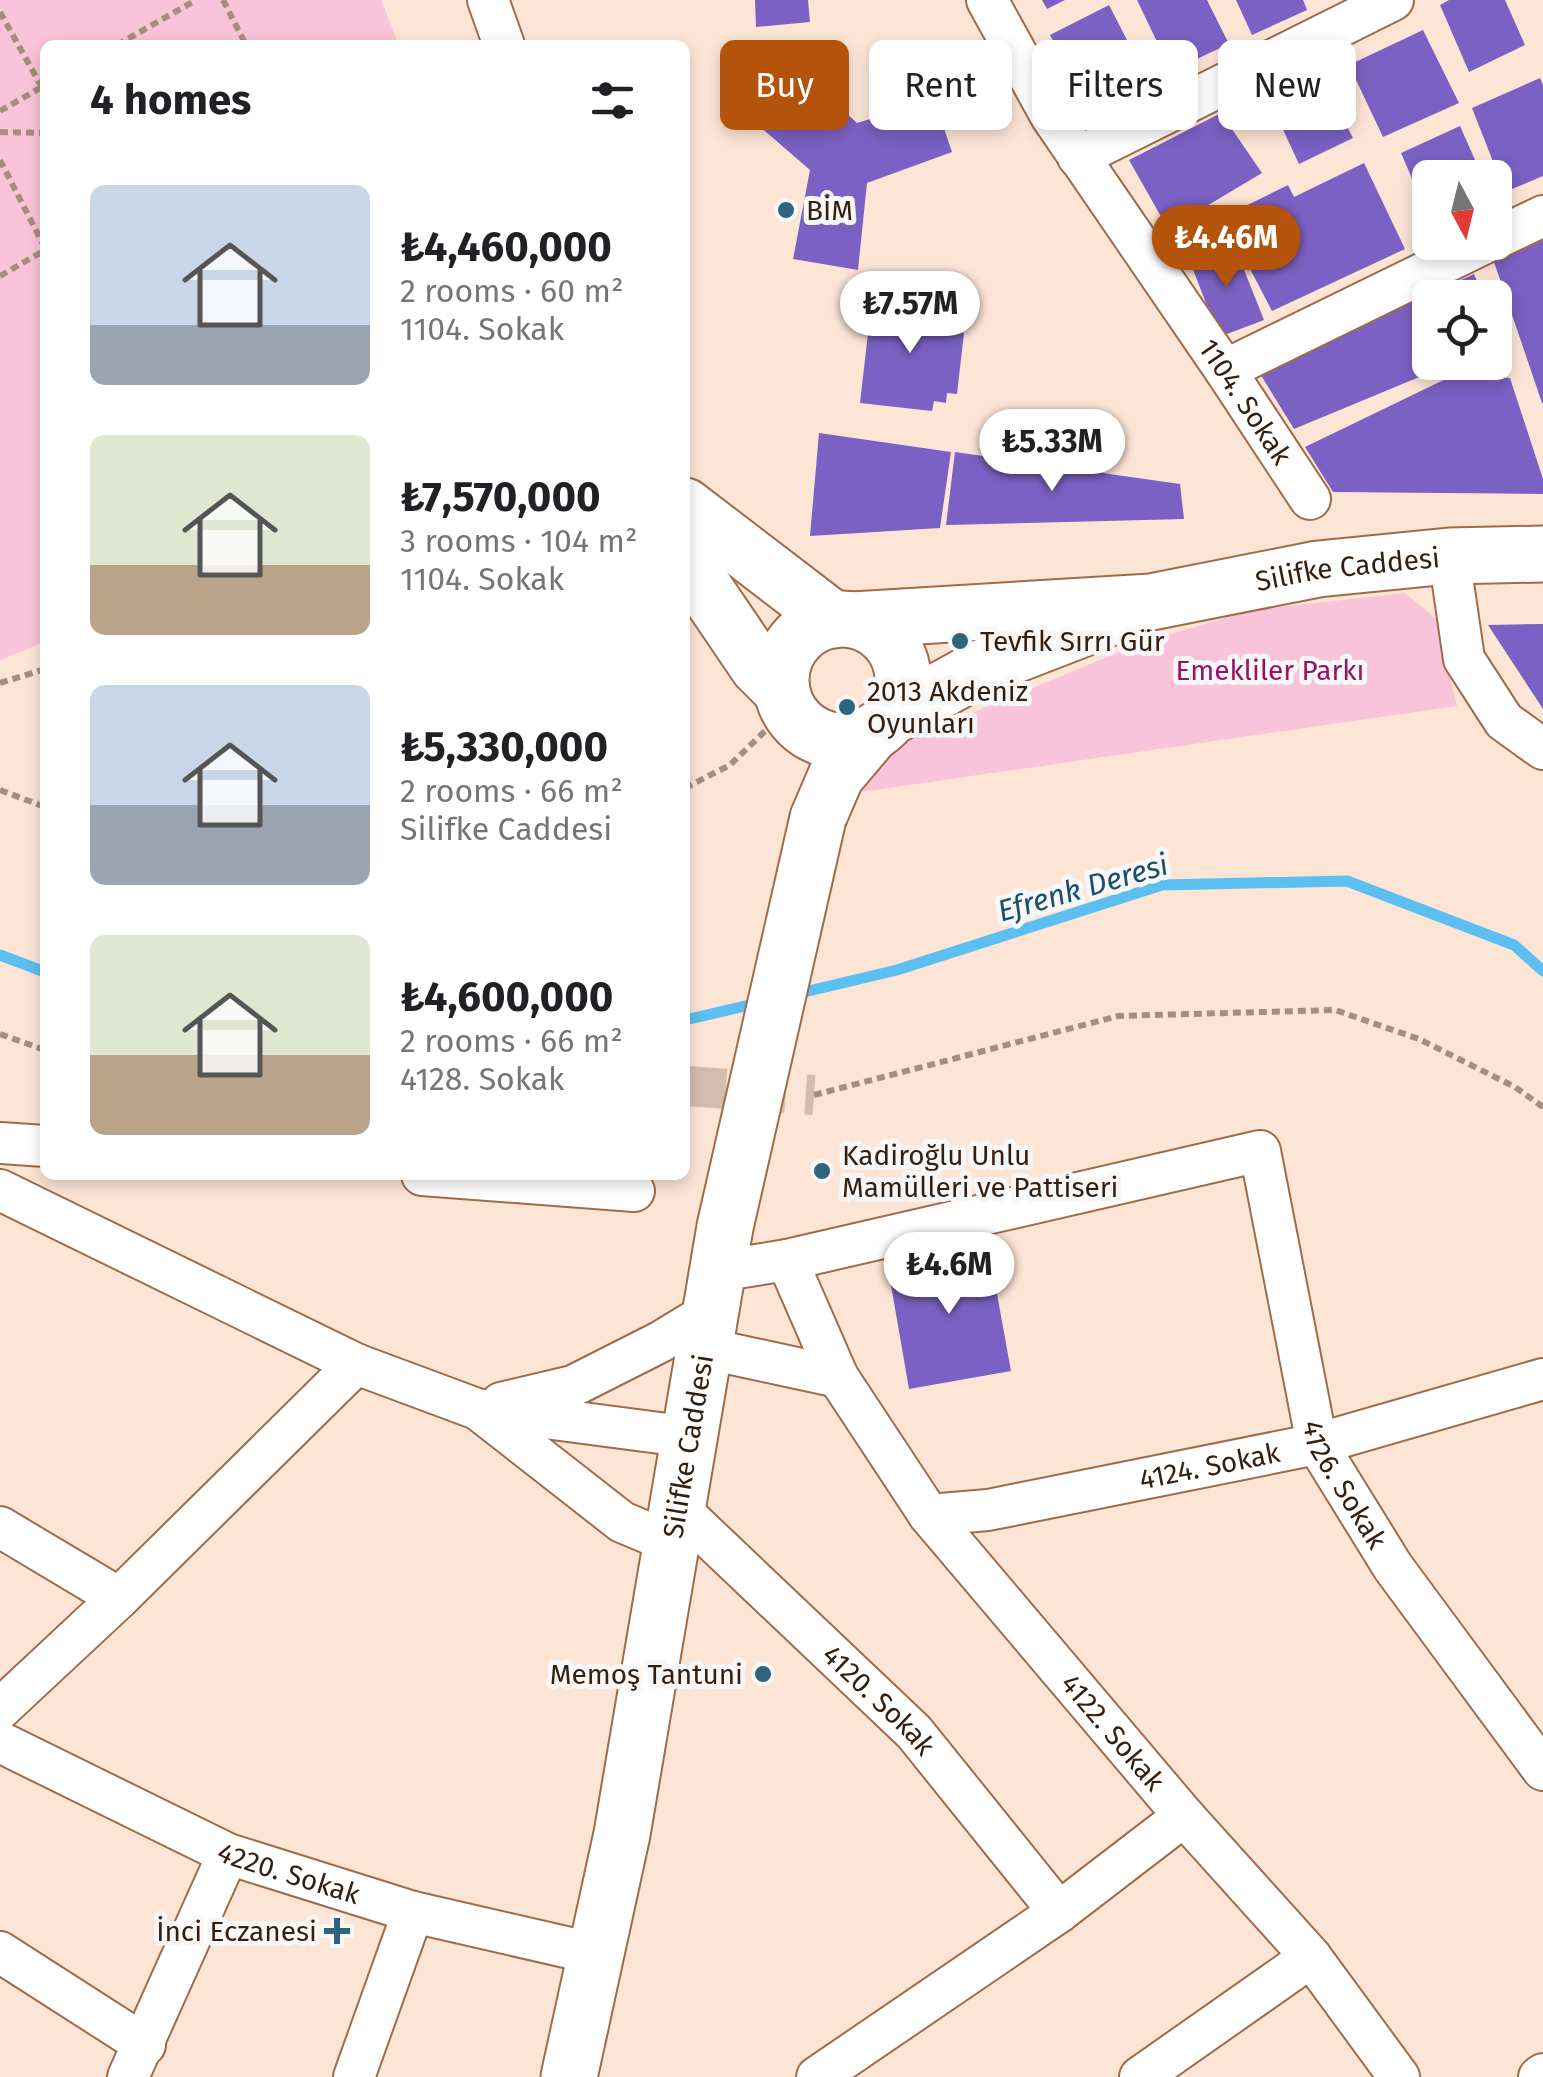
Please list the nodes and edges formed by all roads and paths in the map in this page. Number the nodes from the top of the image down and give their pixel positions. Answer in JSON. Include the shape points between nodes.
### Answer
{"nodes":[{"id":1,"x":196,"y":0,"type":"edge"},
{"id":2,"x":223,"y":0,"type":"edge"},
{"id":3,"x":488,"y":0,"type":"edge"},
{"id":4,"x":988,"y":0,"type":"edge"},
{"id":5,"x":1392,"y":0,"type":"edge"},
{"id":6,"x":0,"y":12,"type":"edge"},
{"id":7,"x":126,"y":40,"type":"edge"},
{"id":8,"x":243,"y":40,"type":"edge"},
{"id":9,"x":502,"y":40,"type":"edge"},
{"id":10,"x":40,"y":82,"type":"edge"},
{"id":11,"x":40,"y":91,"type":"edge"},
{"id":12,"x":0,"y":112,"type":"edge"},
{"id":13,"x":0,"y":132,"type":"edge"},
{"id":14,"x":40,"y":133,"type":"edge"},
{"id":15,"x":1078,"y":157,"type":"junction"},
{"id":16,"x":0,"y":160,"type":"edge"},
{"id":17,"x":1543,"y":216,"type":"edge"},
{"id":18,"x":1512,"y":231,"type":"edge"},
{"id":19,"x":40,"y":239,"type":"edge"},
{"id":20,"x":40,"y":252,"type":"edge"},
{"id":21,"x":1451,"y":260,"type":"edge"},
{"id":22,"x":0,"y":275,"type":"edge"},
{"id":23,"x":1226,"y":370,"type":"junction"},
{"id":24,"x":1310,"y":499,"type":"dead end"},
{"id":25,"x":690,"y":510,"type":"edge"},
{"id":26,"x":690,"y":548,"type":"edge"},
{"id":27,"x":1543,"y":554,"type":"edge"},
{"id":28,"x":1449,"y":556,"type":"junction"},
{"id":29,"x":1151,"y":602,"type":"junction"},
{"id":30,"x":843,"y":620,"type":"junction"},
{"id":31,"x":40,"y":671,"type":"edge"},
{"id":32,"x":0,"y":683,"type":"edge"},
{"id":33,"x":789,"y":707,"type":"junction"},
{"id":34,"x":882,"y":724,"type":"junction"},
{"id":35,"x":1543,"y":749,"type":"edge"},
{"id":36,"x":690,"y":785,"type":"edge"},
{"id":37,"x":0,"y":790,"type":"edge"},
{"id":38,"x":40,"y":805,"type":"edge"},
{"id":39,"x":818,"y":818,"type":"junction"},
{"id":40,"x":0,"y":1034,"type":"edge"},
{"id":41,"x":40,"y":1048,"type":"edge"},
{"id":42,"x":814,"y":1096,"type":"tunnel mouth"},
{"id":43,"x":1543,"y":1107,"type":"edge"},
{"id":44,"x":0,"y":1143,"type":"edge"},
{"id":45,"x":40,"y":1146,"type":"edge"},
{"id":46,"x":488,"y":1180,"type":"edge"},
{"id":47,"x":0,"y":1190,"type":"edge"},
{"id":48,"x":634,"y":1191,"type":"dead end"},
{"id":49,"x":787,"y":1260,"type":"junction"},
{"id":50,"x":714,"y":1289,"type":"junction"},
{"id":51,"x":356,"y":1364,"type":"junction"},
{"id":52,"x":838,"y":1377,"type":"junction"},
{"id":53,"x":1543,"y":1379,"type":"edge"},
{"id":54,"x":477,"y":1408,"type":"junction"},
{"id":55,"x":690,"y":1437,"type":"junction"},
{"id":56,"x":1317,"y":1444,"type":"junction"},
{"id":57,"x":929,"y":1515,"type":"junction"},
{"id":58,"x":675,"y":1525,"type":"junction"},
{"id":59,"x":0,"y":1527,"type":"edge"},
{"id":60,"x":119,"y":1598,"type":"junction"},
{"id":61,"x":0,"y":1709,"type":"edge"},
{"id":62,"x":0,"y":1742,"type":"edge"},
{"id":63,"x":1543,"y":1770,"type":"edge"},
{"id":64,"x":1184,"y":1816,"type":"junction"},
{"id":65,"x":228,"y":1854,"type":"junction"},
{"id":66,"x":413,"y":1912,"type":"junction"},
{"id":67,"x":1059,"y":1912,"type":"junction"},
{"id":68,"x":0,"y":1952,"type":"edge"},
{"id":69,"x":596,"y":1954,"type":"junction"},
{"id":70,"x":1310,"y":1958,"type":"junction"},
{"id":71,"x":137,"y":2061,"type":"edge"},
{"id":72,"x":354,"y":2077,"type":"edge"},
{"id":73,"x":569,"y":2077,"type":"edge"},
{"id":74,"x":817,"y":2077,"type":"edge"},
{"id":75,"x":1140,"y":2077,"type":"edge"},
{"id":76,"x":1399,"y":2077,"type":"edge"}],
"edges":[{"from":1,"to":7,"type":"path"},
{"from":2,"to":8,"type":"path"},
{"from":3,"to":9,"type":"street"},
{"from":4,"to":15,"type":"street","name":"1104. Sokak"},
{"from":5,"to":15,"type":"street"},
{"from":6,"to":10,"type":"path"},
{"from":11,"to":12,"type":"path"},
{"from":13,"to":14,"type":"path"},
{"from":15,"to":23,"type":"street","name":"1104. Sokak"},
{"from":16,"to":19,"type":"path"},
{"from":17,"to":18,"type":"street"},
{"from":20,"to":22,"type":"path"},
{"from":21,"to":23,"type":"street"},
{"from":23,"to":24,"type":"street","name":"1104. Sokak"},
{"from":25,"to":30,"type":"street"},
{"from":26,"to":33,"type":"street","via":[[703,586]]},
{"from":27,"to":28,"type":"street","name":"Silifke Caddesi"},
{"from":28,"to":29,"type":"street","name":"Silifke Caddesi","via":[[1318,569]]},
{"from":28,"to":35,"type":"street","via":[[1464,659],[1504,720]]},
{"from":29,"to":30,"type":"street"},
{"from":29,"to":34,"type":"street","via":[[980,668]]},
{"from":30,"to":33,"type":"street","via":[[815,625],[787,652],[782,671]]},
{"from":30,"to":34,"type":"street","via":[[885,636],[902,666],[904,684]]},
{"from":31,"to":32,"type":"path"},
{"from":33,"to":34,"type":"street","via":[[812,734],[828,740],[846,741]]},
{"from":33,"to":36,"type":"path","via":[[730,765]]},
{"from":33,"to":39,"type":"street"},
{"from":34,"to":39,"type":"street","name":"Silifke Caddesi","via":[[836,776]]},
{"from":37,"to":38,"type":"path"},
{"from":39,"to":50,"type":"street","name":"Silifke Caddesi","bridge":true},
{"from":40,"to":41,"type":"path"},
{"from":42,"to":43,"type":"path","via":[[1118,1016],[1335,1010],[1419,1039]]},
{"from":44,"to":45,"type":"street"},
{"from":46,"to":48,"type":"street"},
{"from":47,"to":51,"type":"street"},
{"from":49,"to":50,"type":"street"},
{"from":49,"to":52,"type":"street","name":"4122. Sokak"},
{"from":49,"to":56,"type":"street","name":"4126. Sokak","via":[[1260,1151]]},
{"from":50,"to":52,"type":"street"},
{"from":50,"to":54,"type":"street","via":[[660,1342],[573,1386]]},
{"from":50,"to":55,"type":"street","name":"Silifke Caddesi"},
{"from":51,"to":54,"type":"street"},
{"from":51,"to":60,"type":"street"},
{"from":52,"to":57,"type":"street","name":"4122. Sokak"},
{"from":53,"to":56,"type":"street","name":"4124. Sokak"},
{"from":54,"to":55,"type":"street"},
{"from":54,"to":58,"type":"street","via":[[622,1522]]},
{"from":55,"to":58,"type":"street","name":"Silifke Caddesi"},
{"from":56,"to":57,"type":"street","name":"4124. Sokak","via":[[988,1510]]},
{"from":56,"to":63,"type":"street","name":"4126. Sokak","via":[[1393,1567]]},
{"from":57,"to":64,"type":"street","name":"4122. Sokak"},
{"from":58,"to":67,"type":"street","name":"4120. Sokak","via":[[914,1732]]},
{"from":58,"to":69,"type":"street","name":"Silifke Caddesi"},
{"from":59,"to":60,"type":"street"},
{"from":60,"to":61,"type":"street"},
{"from":62,"to":65,"type":"street","name":"4220. Sokak"},
{"from":64,"to":67,"type":"street"},
{"from":64,"to":70,"type":"street","name":"4122. Sokak"},
{"from":65,"to":66,"type":"street","name":"4220. Sokak"},
{"from":65,"to":71,"type":"street"},
{"from":66,"to":69,"type":"street","name":"4220. Sokak"},
{"from":66,"to":72,"type":"street"},
{"from":67,"to":74,"type":"street"},
{"from":68,"to":71,"type":"street"},
{"from":69,"to":73,"type":"street","name":"Silifke Caddesi"},
{"from":70,"to":75,"type":"street"},
{"from":70,"to":76,"type":"street","name":"4122. Sokak"}]}
